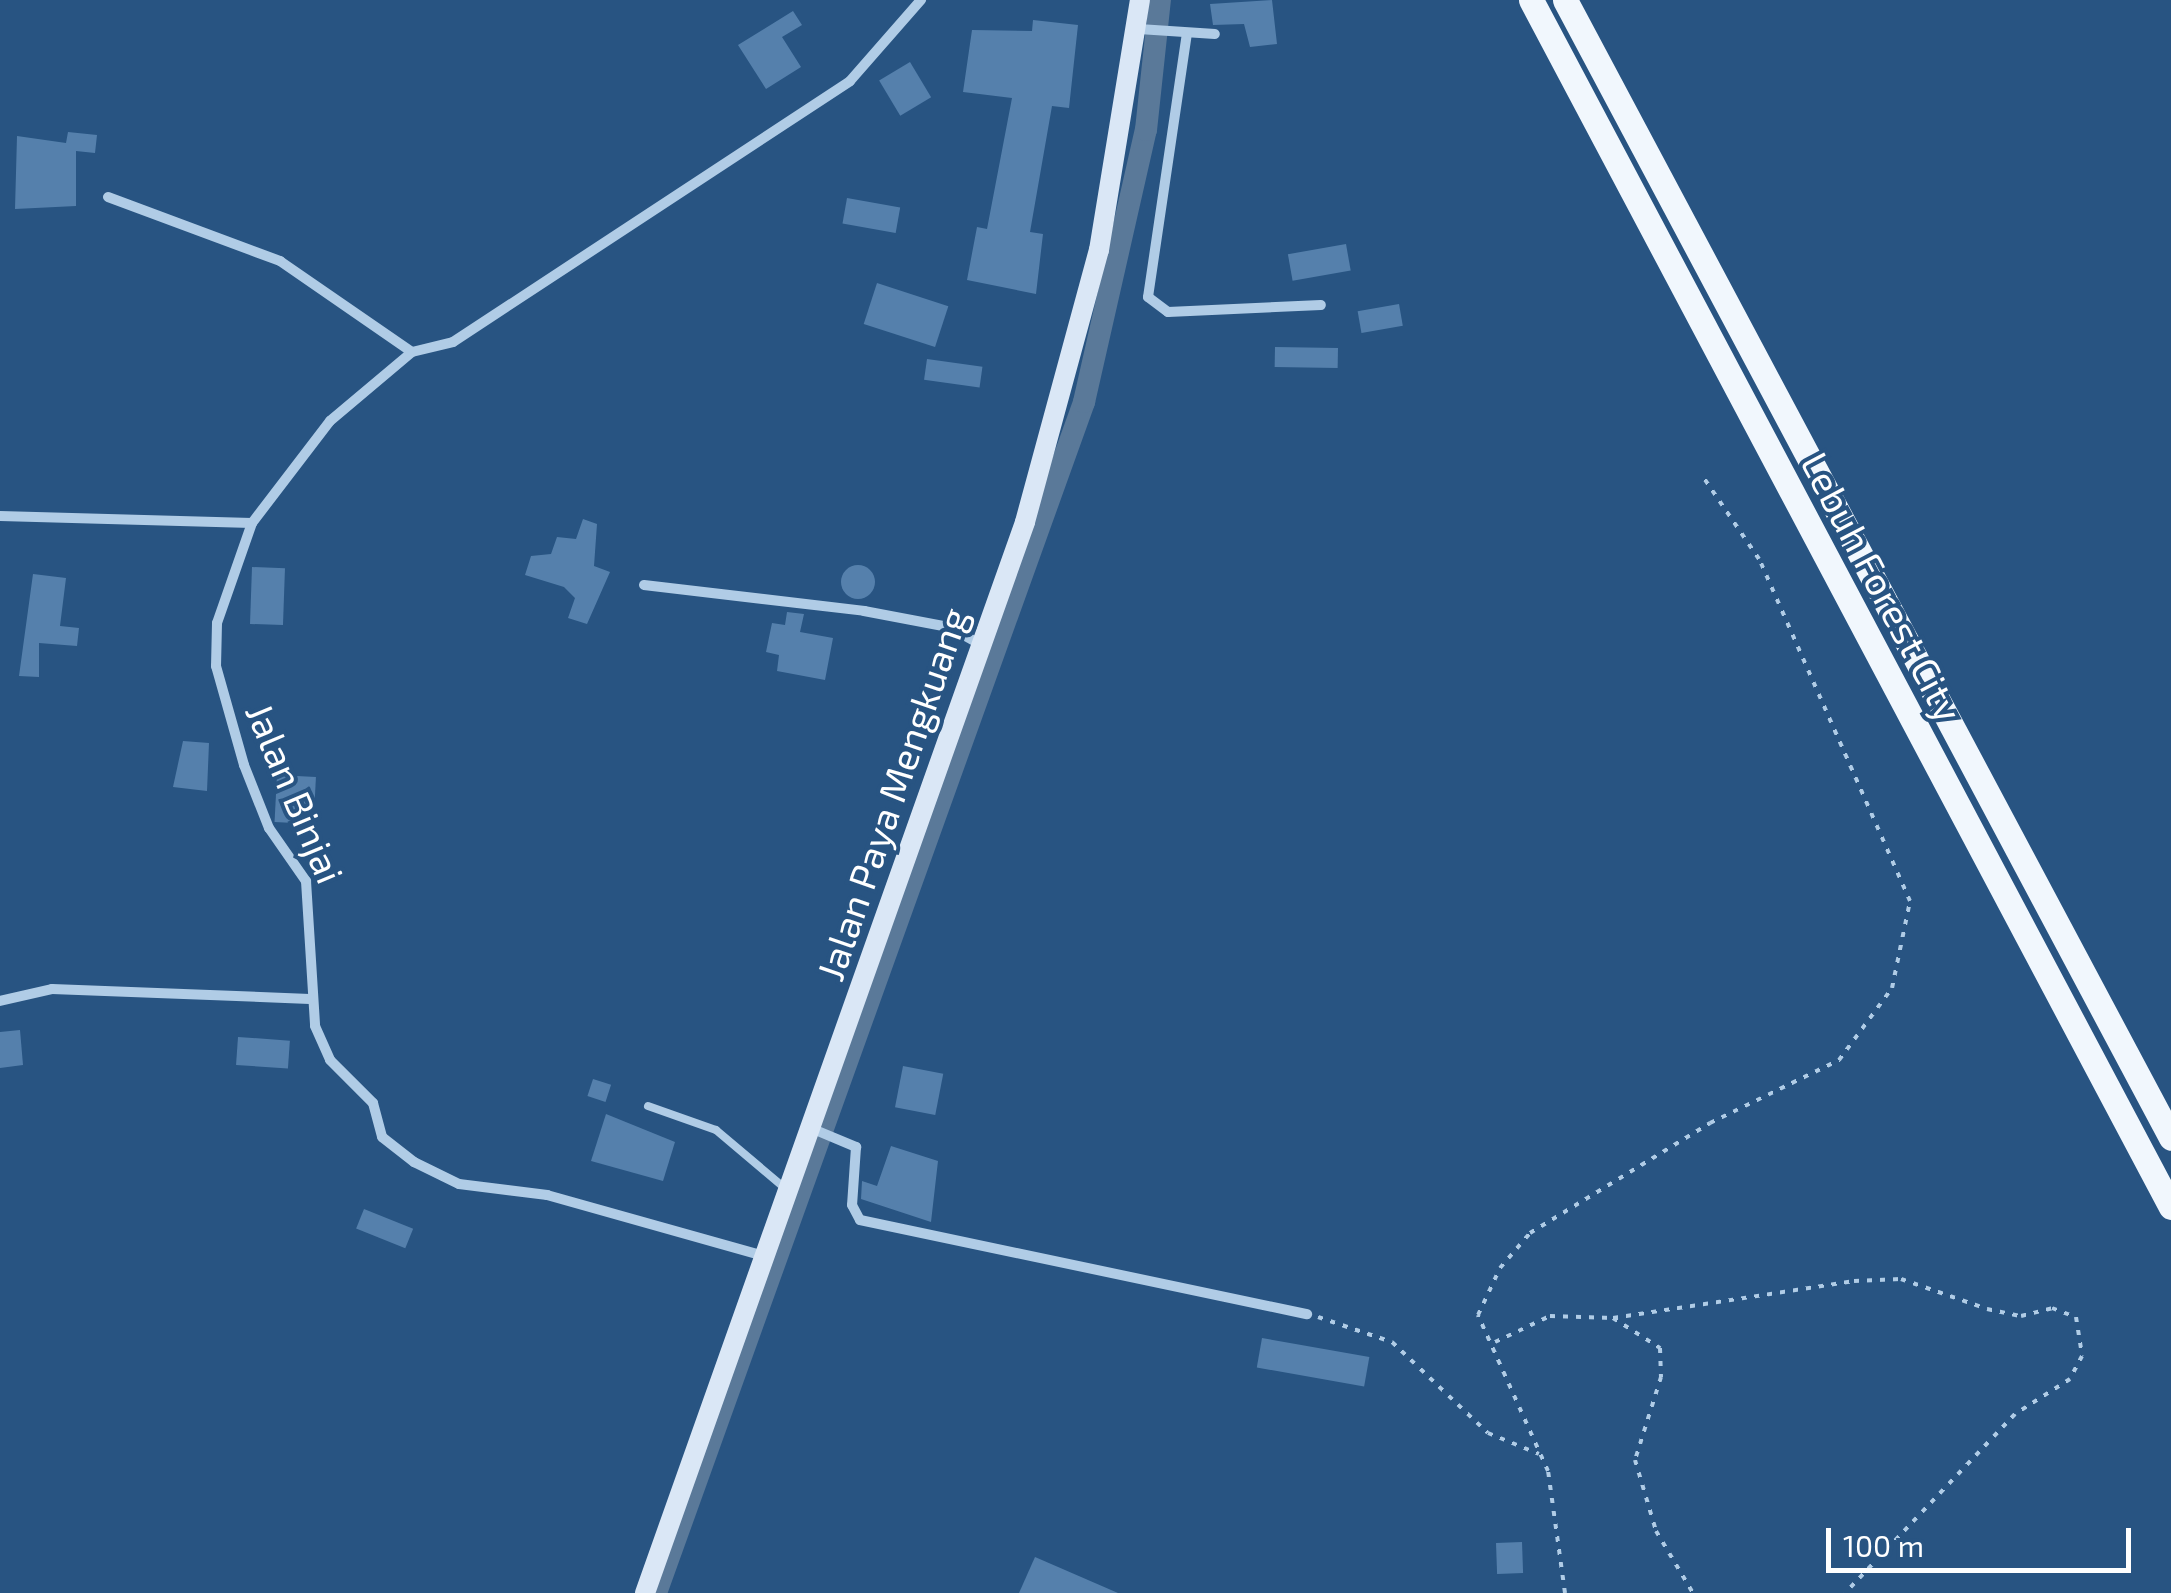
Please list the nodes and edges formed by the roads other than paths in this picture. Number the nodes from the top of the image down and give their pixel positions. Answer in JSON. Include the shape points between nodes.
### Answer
{"nodes":[{"id":1,"x":921,"y":0,"type":"edge"},
{"id":2,"x":1140,"y":0,"type":"edge"},
{"id":3,"x":1531,"y":0,"type":"edge"},
{"id":4,"x":1565,"y":0,"type":"edge"},
{"id":5,"x":1139,"y":29,"type":"junction"},
{"id":6,"x":1187,"y":33,"type":"junction"},
{"id":7,"x":1215,"y":34,"type":"dead end"},
{"id":8,"x":108,"y":197,"type":"dead end"},
{"id":9,"x":1320,"y":305,"type":"dead end"},
{"id":10,"x":412,"y":352,"type":"junction"},
{"id":11,"x":0,"y":516,"type":"edge"},
{"id":12,"x":252,"y":523,"type":"junction"},
{"id":13,"x":644,"y":586,"type":"dead end"},
{"id":14,"x":981,"y":644,"type":"junction"},
{"id":15,"x":310,"y":999,"type":"junction"},
{"id":16,"x":0,"y":1001,"type":"edge"},
{"id":17,"x":648,"y":1106,"type":"dead end"},
{"id":18,"x":812,"y":1129,"type":"junction"},
{"id":19,"x":2171,"y":1138,"type":"edge"},
{"id":20,"x":791,"y":1192,"type":"junction"},
{"id":21,"x":2171,"y":1207,"type":"edge"},
{"id":22,"x":768,"y":1258,"type":"junction"},
{"id":23,"x":1307,"y":1314,"type":"road end"},
{"id":24,"x":645,"y":1593,"type":"edge"}],
"edges":[{"from":1,"to":10,"type":"street","name":"Jalan Binjai","via":[[850,81],[490,322]]},
{"from":2,"to":5,"type":"street","name":"Jalan Paya Mengkuang"},
{"from":3,"to":21,"type":"main road","name":"Lebuh Forest City"},
{"from":4,"to":19,"type":"main road","name":"Lebuh Forest City"},
{"from":5,"to":6,"type":"street"},
{"from":5,"to":14,"type":"street","name":"Jalan Paya Mengkuang","via":[[1099,250]]},
{"from":6,"to":7,"type":"street"},
{"from":6,"to":9,"type":"street","via":[[1148,297],[1168,312]]},
{"from":8,"to":10,"type":"street","via":[[280,261]]},
{"from":10,"to":12,"type":"street","name":"Jalan Binjai","via":[[330,422]]},
{"from":11,"to":12,"type":"street"},
{"from":12,"to":15,"type":"street","name":"Jalan Binjai","via":[[230,570],[216,666],[268,828],[306,881]]},
{"from":13,"to":14,"type":"street","via":[[864,611],[950,627]]},
{"from":14,"to":18,"type":"street","name":"Jalan Paya Mengkuang"},
{"from":15,"to":16,"type":"street","via":[[52,989]]},
{"from":15,"to":22,"type":"street","name":"Jalan Binjai","via":[[330,1060],[373,1103],[382,1137],[414,1162],[460,1184],[547,1195]]},
{"from":17,"to":20,"type":"lane","via":[[716,1130]]},
{"from":18,"to":20,"type":"street","name":"Jalan Paya Mengkuang"},
{"from":18,"to":23,"type":"street","via":[[847,1142],[859,1155],[852,1205],[860,1220]]},
{"from":20,"to":22,"type":"street","name":"Jalan Paya Mengkuang"},
{"from":22,"to":24,"type":"street","name":"Jalan Paya Mengkuang"}]}
